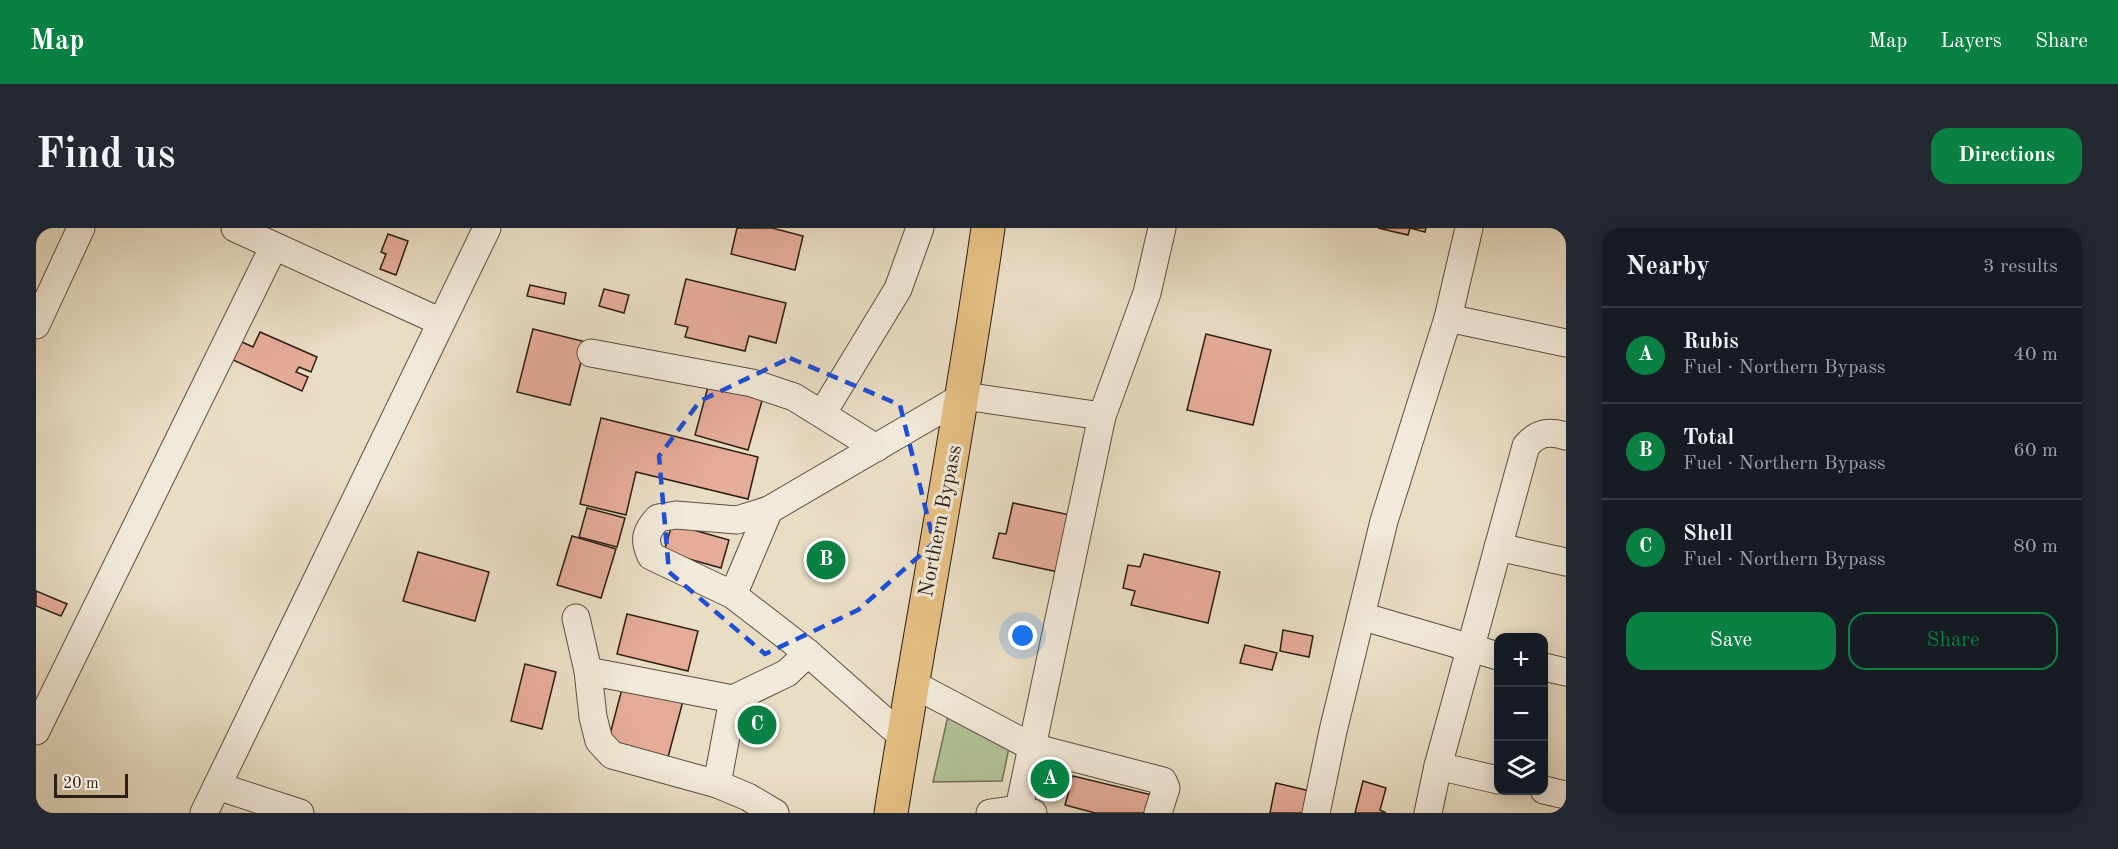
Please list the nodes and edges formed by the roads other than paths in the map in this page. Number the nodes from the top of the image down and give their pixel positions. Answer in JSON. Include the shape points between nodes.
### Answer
{"nodes":[{"id":1,"x":81,"y":228,"type":"edge"},
{"id":2,"x":235,"y":228,"type":"edge"},
{"id":3,"x":487,"y":228,"type":"edge"},
{"id":4,"x":920,"y":228,"type":"edge"},
{"id":5,"x":988,"y":228,"type":"edge"},
{"id":6,"x":1162,"y":228,"type":"edge"},
{"id":7,"x":1469,"y":228,"type":"edge"},
{"id":8,"x":274,"y":246,"type":"junction"},
{"id":9,"x":1448,"y":318,"type":"junction"},
{"id":10,"x":441,"y":322,"type":"junction"},
{"id":11,"x":36,"y":325,"type":"edge"},
{"id":12,"x":1566,"y":343,"type":"edge"},
{"id":13,"x":591,"y":353,"type":"dead end"},
{"id":14,"x":964,"y":396,"type":"junction"},
{"id":15,"x":822,"y":414,"type":"junction"},
{"id":16,"x":1102,"y":416,"type":"junction"},
{"id":17,"x":1566,"y":436,"type":"edge"},
{"id":18,"x":876,"y":448,"type":"junction"},
{"id":19,"x":769,"y":510,"type":"junction"},
{"id":20,"x":1498,"y":547,"type":"junction"},
{"id":21,"x":1566,"y":562,"type":"edge"},
{"id":22,"x":733,"y":596,"type":"junction"},
{"id":23,"x":1361,"y":616,"type":"junction"},
{"id":24,"x":576,"y":618,"type":"dead end"},
{"id":25,"x":1472,"y":649,"type":"junction"},
{"id":26,"x":808,"y":653,"type":"junction"},
{"id":27,"x":1494,"y":655,"type":"edge"},
{"id":28,"x":1548,"y":668,"type":"edge"},
{"id":29,"x":588,"y":671,"type":"junction"},
{"id":30,"x":1566,"y":672,"type":"edge"},
{"id":31,"x":911,"y":683,"type":"junction"},
{"id":32,"x":733,"y":699,"type":"junction"},
{"id":33,"x":42,"y":703,"type":"edge"},
{"id":34,"x":36,"y":731,"type":"edge"},
{"id":35,"x":903,"y":737,"type":"junction"},
{"id":36,"x":1032,"y":747,"type":"junction"},
{"id":37,"x":1438,"y":766,"type":"junction"},
{"id":38,"x":1494,"y":779,"type":"edge"},
{"id":39,"x":717,"y":784,"type":"junction"},
{"id":40,"x":217,"y":786,"type":"junction"},
{"id":41,"x":1548,"y":791,"type":"edge"},
{"id":42,"x":1566,"y":795,"type":"edge"},
{"id":43,"x":1023,"y":812,"type":"edge"},
{"id":44,"x":204,"y":813,"type":"edge"},
{"id":45,"x":300,"y":813,"type":"edge"},
{"id":46,"x":775,"y":813,"type":"edge"},
{"id":47,"x":891,"y":813,"type":"edge"},
{"id":48,"x":990,"y":813,"type":"edge"},
{"id":49,"x":1158,"y":813,"type":"edge"},
{"id":50,"x":1316,"y":813,"type":"edge"},
{"id":51,"x":1428,"y":813,"type":"edge"}],
"edges":[{"from":1,"to":11,"type":"street"},
{"from":2,"to":8,"type":"street"},
{"from":3,"to":10,"type":"street"},
{"from":4,"to":15,"type":"street","via":[[897,289]]},
{"from":5,"to":14,"type":"main road","name":"Northern Bypass"},
{"from":6,"to":16,"type":"street","via":[[1147,293]]},
{"from":7,"to":9,"type":"street"},
{"from":8,"to":10,"type":"street"},
{"from":8,"to":33,"type":"street"},
{"from":9,"to":12,"type":"street"},
{"from":9,"to":23,"type":"street","via":[[1384,520]]},
{"from":10,"to":40,"type":"street"},
{"from":13,"to":15,"type":"street","via":[[752,383],[794,397]]},
{"from":14,"to":16,"type":"street"},
{"from":14,"to":18,"type":"street"},
{"from":14,"to":31,"type":"main road","name":"Northern Bypass"},
{"from":15,"to":18,"type":"street"},
{"from":16,"to":36,"type":"street"},
{"from":17,"to":20,"type":"street","via":[[1540,434],[1526,446]]},
{"from":18,"to":19,"type":"street"},
{"from":19,"to":22,"type":"street"},
{"from":19,"to":22,"type":"street","via":[[737,520],[676,515],[658,518],[647,531],[646,545],[651,556]]},
{"from":20,"to":21,"type":"street"},
{"from":20,"to":25,"type":"street"},
{"from":22,"to":26,"type":"street"},
{"from":23,"to":25,"type":"street"},
{"from":23,"to":50,"type":"street"},
{"from":24,"to":29,"type":"street"},
{"from":25,"to":27,"type":"street"},
{"from":25,"to":37,"type":"street"},
{"from":26,"to":32,"type":"street","via":[[787,673]]},
{"from":26,"to":35,"type":"street"},
{"from":28,"to":30,"type":"street"},
{"from":29,"to":32,"type":"street"},
{"from":29,"to":39,"type":"street","via":[[599,741],[612,755]]},
{"from":31,"to":35,"type":"main road","name":"Northern Bypass"},
{"from":31,"to":36,"type":"street"},
{"from":32,"to":39,"type":"street"},
{"from":33,"to":34,"type":"street"},
{"from":35,"to":47,"type":"main road","name":"Northern Bypass"},
{"from":36,"to":43,"type":"street"},
{"from":36,"to":49,"type":"street","via":[[1163,781],[1166,788]]},
{"from":37,"to":38,"type":"street"},
{"from":37,"to":51,"type":"street"},
{"from":39,"to":46,"type":"street"},
{"from":40,"to":44,"type":"street"},
{"from":40,"to":45,"type":"street"},
{"from":41,"to":42,"type":"street"},
{"from":43,"to":48,"type":"street"}]}
